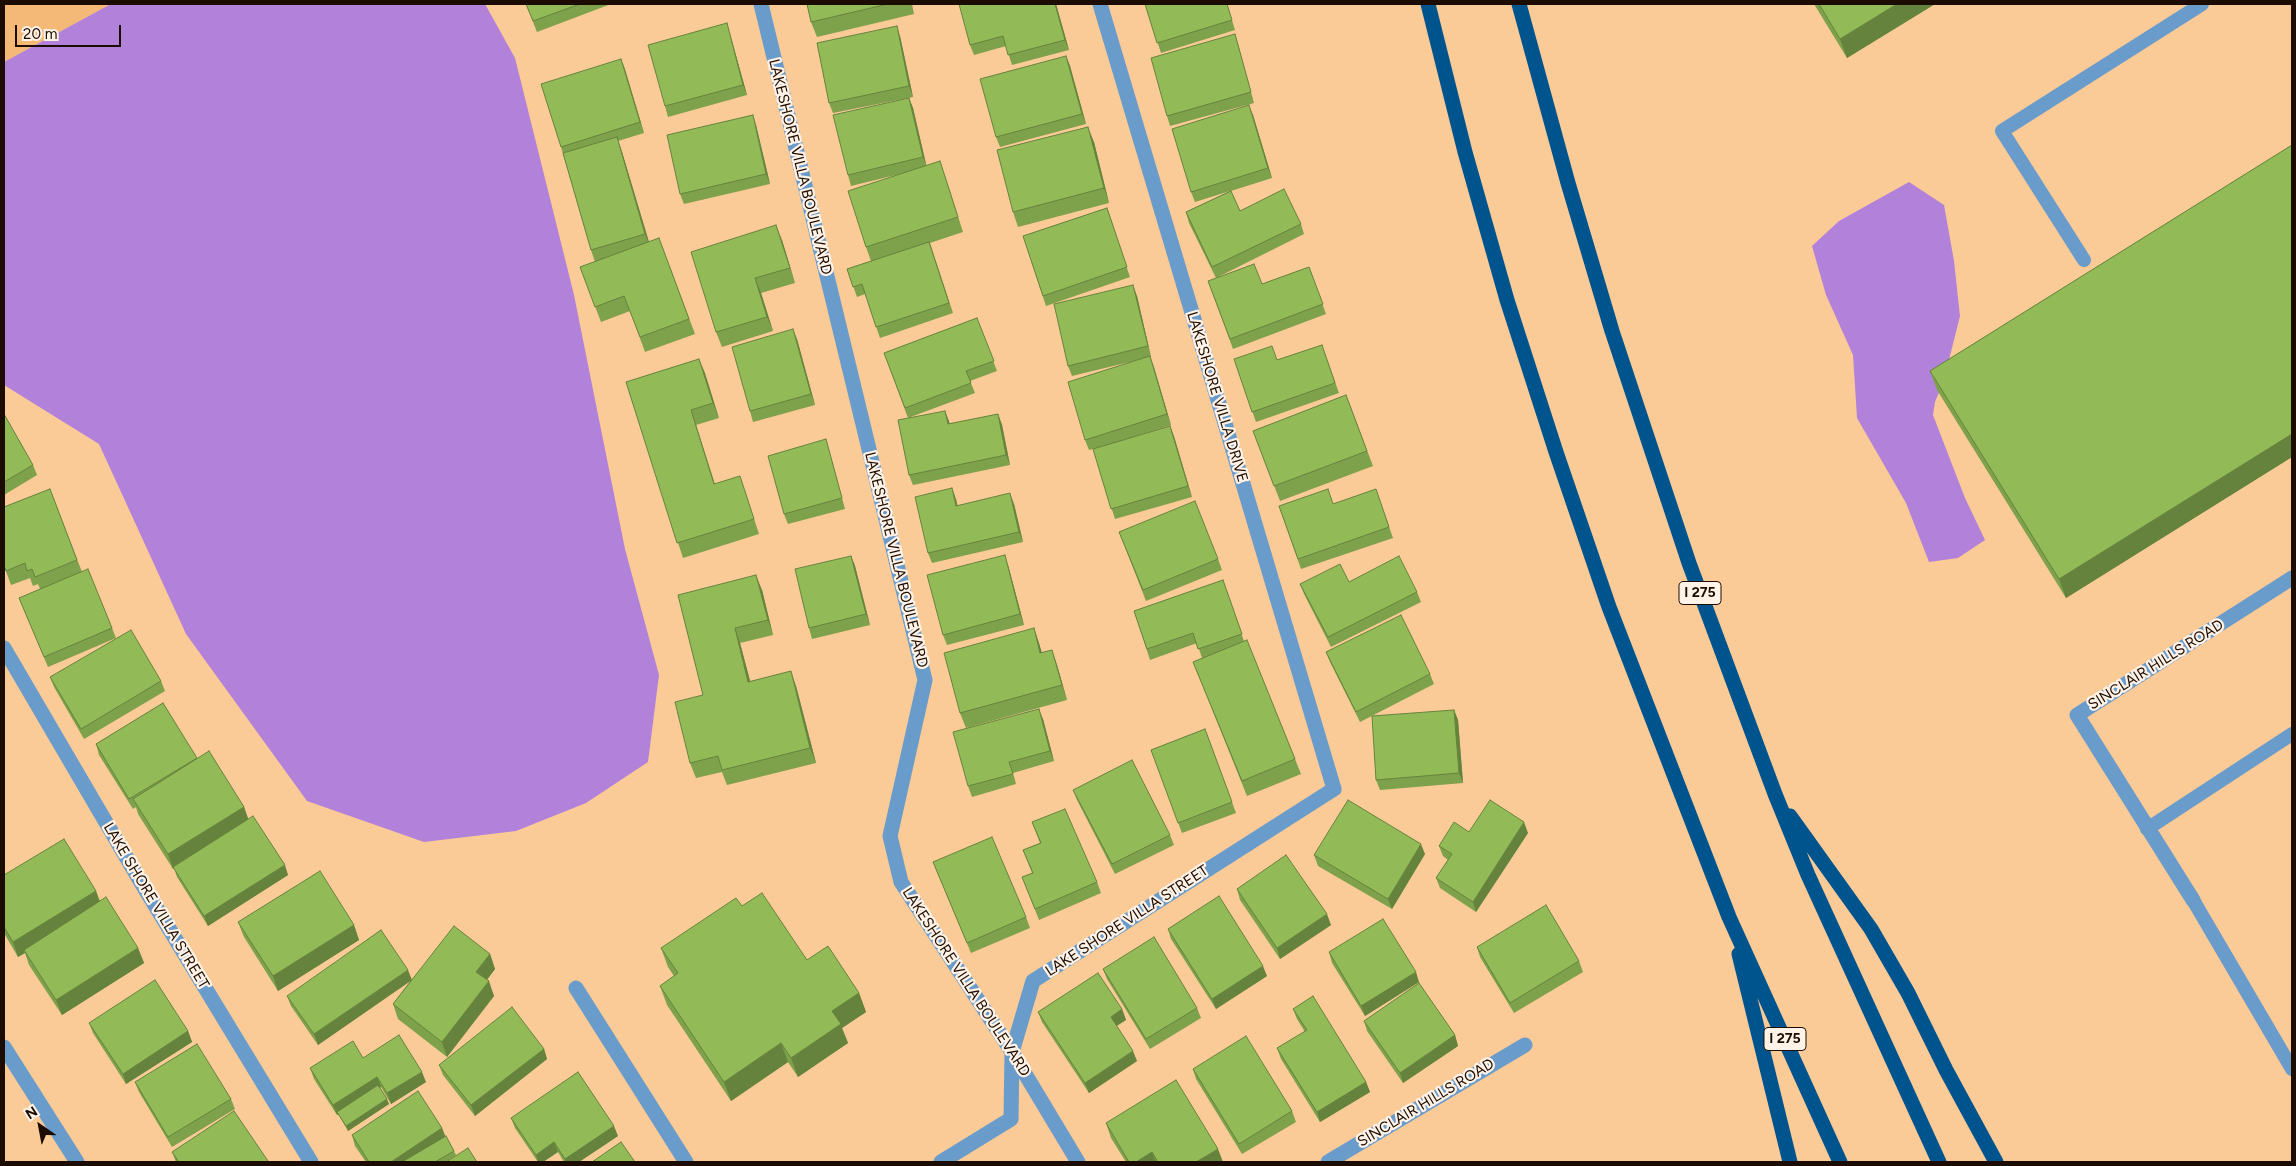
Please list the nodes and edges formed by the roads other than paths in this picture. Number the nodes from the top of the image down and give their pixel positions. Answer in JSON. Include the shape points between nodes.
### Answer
{"nodes":[{"id":1,"x":761,"y":4,"type":"edge"},
{"id":2,"x":1100,"y":4,"type":"edge"},
{"id":3,"x":1428,"y":4,"type":"edge"},
{"id":4,"x":1519,"y":4,"type":"edge"},
{"id":5,"x":2202,"y":4,"type":"edge"},
{"id":6,"x":2084,"y":260,"type":"dead end"},
{"id":7,"x":2292,"y":578,"type":"edge"},
{"id":8,"x":4,"y":648,"type":"edge"},
{"id":9,"x":2292,"y":734,"type":"edge"},
{"id":10,"x":1334,"y":790,"type":"joint"},
{"id":11,"x":1775,"y":794,"type":"junction"},
{"id":12,"x":2147,"y":829,"type":"junction"},
{"id":13,"x":2193,"y":900,"type":"joint"},
{"id":14,"x":1729,"y":916,"type":"junction"},
{"id":15,"x":576,"y":988,"type":"dead end"},
{"id":16,"x":1525,"y":1044,"type":"dead end"},
{"id":17,"x":4,"y":1047,"type":"edge"},
{"id":18,"x":1012,"y":1052,"type":"junction"},
{"id":19,"x":2292,"y":1069,"type":"edge"},
{"id":20,"x":77,"y":1162,"type":"edge"},
{"id":21,"x":310,"y":1162,"type":"edge"},
{"id":22,"x":686,"y":1162,"type":"edge"},
{"id":23,"x":941,"y":1162,"type":"edge"},
{"id":24,"x":1078,"y":1162,"type":"edge"},
{"id":25,"x":1331,"y":1162,"type":"edge"},
{"id":26,"x":1790,"y":1162,"type":"edge"},
{"id":27,"x":1840,"y":1162,"type":"edge"},
{"id":28,"x":1939,"y":1162,"type":"edge"},
{"id":29,"x":1996,"y":1162,"type":"edge"}],
"edges":[{"from":1,"to":18,"type":"street","name":"LAKESHORE VILLA BOULEVARD","via":[[925,680],[890,836],[898,873]]},
{"from":2,"to":10,"type":"street","name":"LAKESHORE VILLA DRIVE"},
{"from":3,"to":14,"type":"highway","number":"I 275","via":[[1465,152],[1556,452],[1613,616]]},
{"from":4,"to":11,"type":"highway","number":"I 275","via":[[1568,183],[1639,417],[1689,564]]},
{"from":5,"to":6,"type":"lane","via":[[2002,131]]},
{"from":7,"to":12,"type":"street","name":"SINCLAIR HILLS ROAD","via":[[2077,715]]},
{"from":8,"to":21,"type":"street","name":"LAKE SHORE VILLA STREET"},
{"from":9,"to":12,"type":"lane"},
{"from":10,"to":18,"type":"street","name":"LAKE SHORE VILLA STREET","via":[[1033,981]]},
{"from":11,"to":28,"type":"highway","number":"I 275","via":[[1808,875]]},
{"from":11,"to":29,"type":"highway","via":[[1871,929]]},
{"from":12,"to":13,"type":"street","name":"SINCLAIR HILLS ROAD"},
{"from":13,"to":19,"type":"lane"},
{"from":14,"to":26,"type":"highway"},
{"from":14,"to":27,"type":"highway","number":"I 275"},
{"from":15,"to":22,"type":"street"},
{"from":16,"to":25,"type":"street","name":"SINCLAIR HILLS ROAD"},
{"from":17,"to":20,"type":"street"},
{"from":18,"to":23,"type":"street","name":"LAKE SHORE VILLA STREET","via":[[1011,1118]]},
{"from":18,"to":24,"type":"street","name":"LAKESHORE VILLA BOULEVARD"}]}
